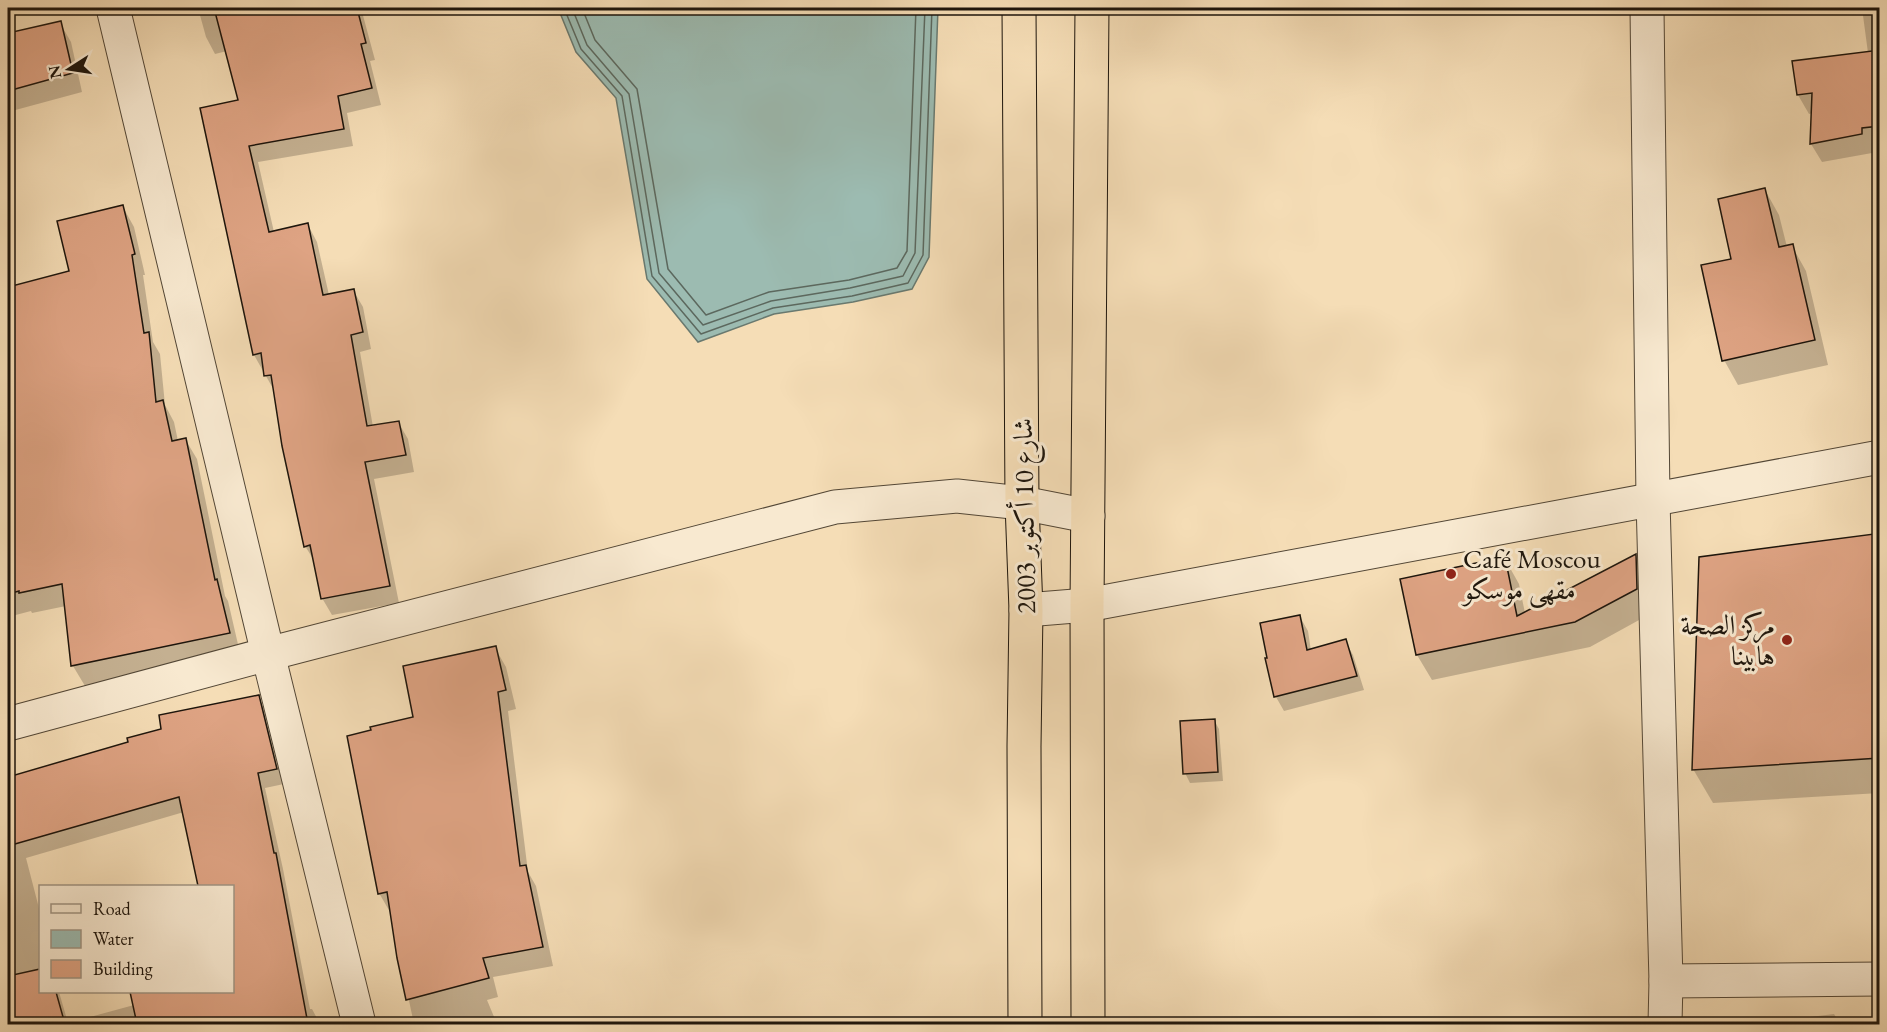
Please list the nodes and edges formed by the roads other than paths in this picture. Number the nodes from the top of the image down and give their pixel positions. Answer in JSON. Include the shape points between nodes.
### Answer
{"nodes":[{"id":1,"x":113,"y":8,"type":"edge"},
{"id":2,"x":1019,"y":8,"type":"edge"},
{"id":3,"x":1092,"y":8,"type":"edge"},
{"id":4,"x":1647,"y":8,"type":"edge"},
{"id":5,"x":1880,"y":457,"type":"edge"},
{"id":6,"x":1653,"y":500,"type":"junction"},
{"id":7,"x":1023,"y":503,"type":"junction"},
{"id":8,"x":1088,"y":516,"type":"junction"},
{"id":9,"x":1087,"y":605,"type":"junction"},
{"id":10,"x":1026,"y":610,"type":"junction"},
{"id":11,"x":268,"y":654,"type":"junction"},
{"id":12,"x":8,"y":724,"type":"edge"},
{"id":13,"x":1880,"y":979,"type":"edge"},
{"id":14,"x":1666,"y":981,"type":"junction"},
{"id":15,"x":359,"y":1024,"type":"edge"},
{"id":16,"x":1025,"y":1024,"type":"edge"},
{"id":17,"x":1088,"y":1024,"type":"edge"},
{"id":18,"x":1665,"y":1024,"type":"edge"}],
"edges":[{"from":1,"to":11,"type":"street"},
{"from":2,"to":7,"type":"highway","name":"شارع 10 أكتوبر 2003"},
{"from":3,"to":8,"type":"highway"},
{"from":4,"to":6,"type":"street"},
{"from":5,"to":6,"type":"street"},
{"from":6,"to":9,"type":"street"},
{"from":6,"to":14,"type":"street"},
{"from":7,"to":8,"type":"street"},
{"from":7,"to":10,"type":"highway","name":"شارع 10 أكتوبر 2003"},
{"from":7,"to":11,"type":"street","via":[[957,496],[835,507]]},
{"from":8,"to":9,"type":"highway"},
{"from":9,"to":10,"type":"street"},
{"from":9,"to":17,"type":"highway"},
{"from":10,"to":16,"type":"highway","name":"شارع 10 أكتوبر 2003"},
{"from":11,"to":12,"type":"street"},
{"from":11,"to":15,"type":"street"},
{"from":13,"to":14,"type":"street"},
{"from":14,"to":18,"type":"street"}]}
